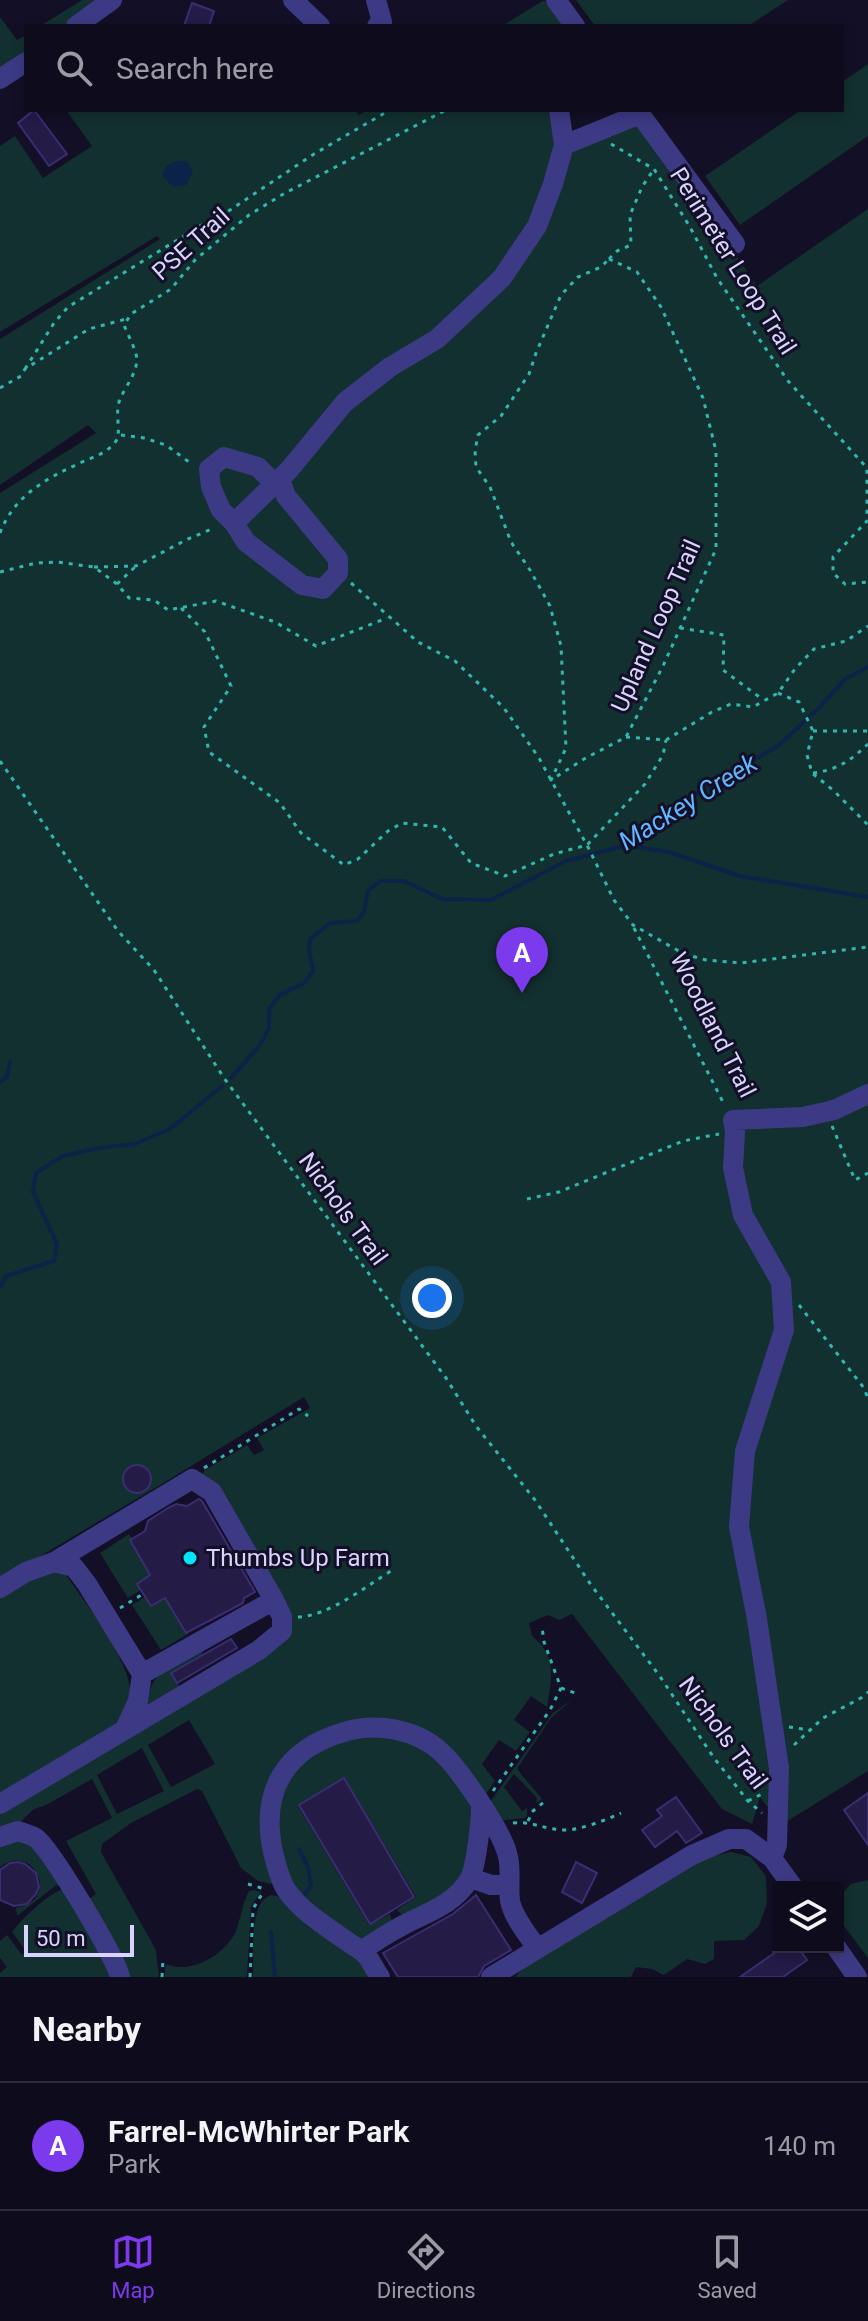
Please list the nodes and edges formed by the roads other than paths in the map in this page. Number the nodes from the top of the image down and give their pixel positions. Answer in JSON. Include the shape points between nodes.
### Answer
{"nodes":[{"id":1,"x":112,"y":0,"type":"edge"},
{"id":2,"x":293,"y":0,"type":"edge"},
{"id":3,"x":376,"y":0,"type":"edge"},
{"id":4,"x":556,"y":0,"type":"edge"},
{"id":5,"x":79,"y":24,"type":"edge"},
{"id":6,"x":318,"y":24,"type":"edge"},
{"id":7,"x":380,"y":24,"type":"edge"},
{"id":8,"x":574,"y":24,"type":"edge"},
{"id":9,"x":24,"y":63,"type":"edge"},
{"id":10,"x":0,"y":79,"type":"edge"},
{"id":11,"x":559,"y":112,"type":"edge"},
{"id":12,"x":639,"y":112,"type":"edge"},
{"id":13,"x":564,"y":145,"type":"junction"},
{"id":14,"x":735,"y":244,"type":"dead end"},
{"id":15,"x":280,"y":480,"type":"junction"},
{"id":16,"x":234,"y":523,"type":"junction"},
{"id":17,"x":868,"y":1094,"type":"edge"},
{"id":18,"x":54,"y":1562,"type":"junction"},
{"id":19,"x":0,"y":1588,"type":"edge"},
{"id":20,"x":278,"y":1609,"type":"junction"},
{"id":21,"x":142,"y":1674,"type":"junction"},
{"id":22,"x":125,"y":1729,"type":"junction"},
{"id":23,"x":0,"y":1804,"type":"edge"},
{"id":24,"x":481,"y":1807,"type":"junction"},
{"id":25,"x":0,"y":1837,"type":"edge"},
{"id":26,"x":772,"y":1858,"type":"junction"},
{"id":27,"x":471,"y":1878,"type":"junction"},
{"id":28,"x":789,"y":1881,"type":"edge"},
{"id":29,"x":509,"y":1885,"type":"junction"},
{"id":30,"x":537,"y":1948,"type":"junction"},
{"id":31,"x":361,"y":1951,"type":"junction"},
{"id":32,"x":840,"y":1953,"type":"edge"},
{"id":33,"x":120,"y":1977,"type":"edge"},
{"id":34,"x":380,"y":1977,"type":"edge"},
{"id":35,"x":491,"y":1977,"type":"edge"},
{"id":36,"x":857,"y":1977,"type":"edge"}],
"edges":[{"from":1,"to":5,"type":"street"},
{"from":2,"to":6,"type":"street"},
{"from":3,"to":7,"type":"street"},
{"from":4,"to":8,"type":"street"},
{"from":9,"to":10,"type":"street"},
{"from":11,"to":13,"type":"street"},
{"from":12,"to":13,"type":"street"},
{"from":12,"to":14,"type":"street"},
{"from":13,"to":15,"type":"street","via":[[537,226],[502,278],[437,339],[345,402]]},
{"from":15,"to":16,"type":"street"},
{"from":15,"to":16,"type":"street","via":[[224,457],[209,469],[221,510]]},
{"from":15,"to":16,"type":"street","via":[[286,496],[338,559],[338,573],[323,589],[302,585],[246,542]]},
{"from":17,"to":26,"type":"street","name":"Woodland Trail","via":[[803,1117],[734,1126],[733,1168],[743,1215],[781,1282],[784,1330],[745,1451],[739,1527],[779,1768]]},
{"from":18,"to":19,"type":"street"},
{"from":18,"to":20,"type":"street","via":[[192,1479],[212,1492]]},
{"from":18,"to":21,"type":"street","via":[[74,1567]]},
{"from":20,"to":21,"type":"street"},
{"from":20,"to":22,"type":"street","via":[[282,1631],[259,1650]]},
{"from":21,"to":22,"type":"street","via":[[138,1701]]},
{"from":22,"to":23,"type":"street"},
{"from":24,"to":27,"type":"street"},
{"from":24,"to":29,"type":"street","via":[[509,1856]]},
{"from":24,"to":31,"type":"street","via":[[441,1751],[416,1735],[387,1728],[355,1729],[325,1738],[292,1760],[271,1800],[275,1862],[285,1889],[300,1906]]},
{"from":25,"to":33,"type":"street","via":[[18,1831],[37,1838],[116,1962]]},
{"from":26,"to":28,"type":"street"},
{"from":26,"to":30,"type":"street","via":[[746,1839],[729,1839],[692,1855]]},
{"from":27,"to":29,"type":"street"},
{"from":27,"to":31,"type":"street","via":[[449,1902]]},
{"from":29,"to":30,"type":"street","via":[[511,1905]]},
{"from":30,"to":35,"type":"street"},
{"from":31,"to":34,"type":"street"},
{"from":32,"to":36,"type":"street"}]}
